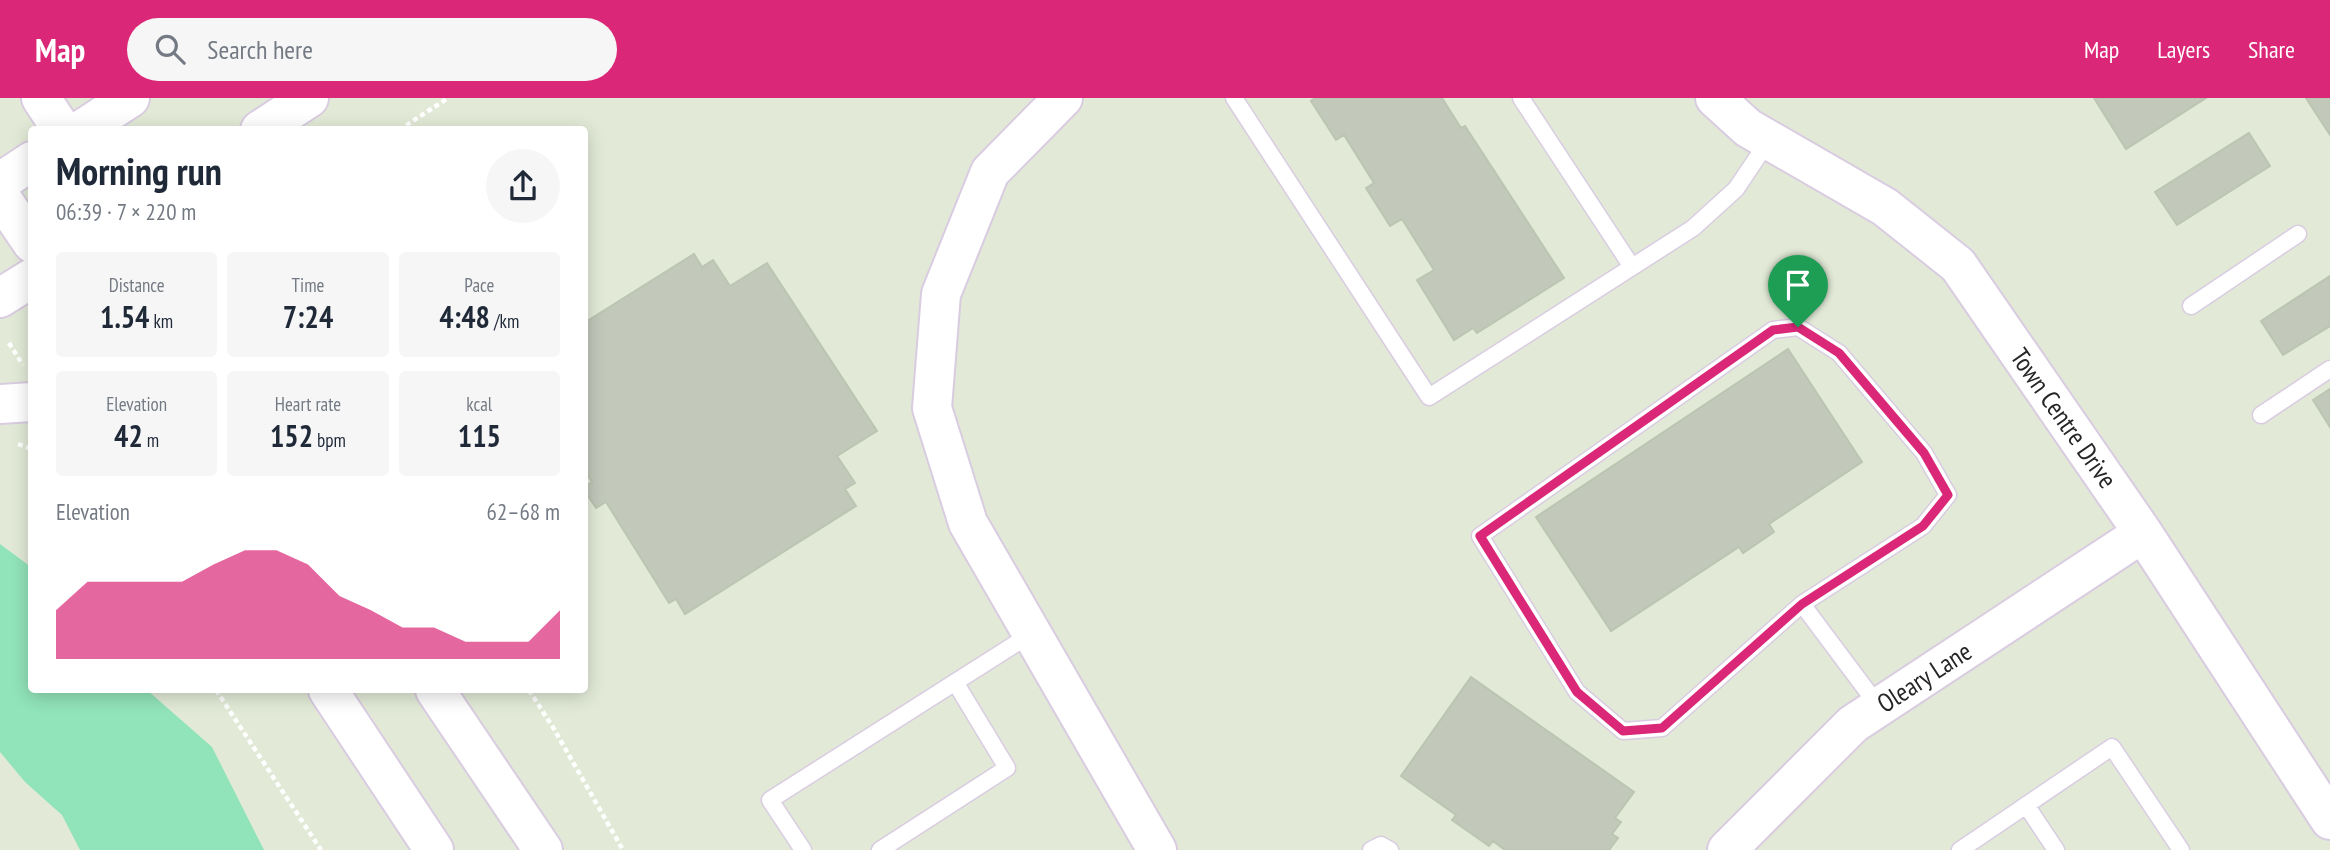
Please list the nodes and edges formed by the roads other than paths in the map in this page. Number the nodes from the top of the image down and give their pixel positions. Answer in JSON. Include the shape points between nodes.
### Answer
{"nodes":[{"id":1,"x":41,"y":98,"type":"edge"},
{"id":2,"x":130,"y":98,"type":"edge"},
{"id":3,"x":1063,"y":98,"type":"edge"},
{"id":4,"x":1234,"y":98,"type":"edge"},
{"id":5,"x":1521,"y":98,"type":"edge"},
{"id":6,"x":1715,"y":98,"type":"edge"},
{"id":7,"x":59,"y":126,"type":"edge"},
{"id":8,"x":86,"y":126,"type":"edge"},
{"id":9,"x":1769,"y":140,"type":"junction"},
{"id":10,"x":28,"y":164,"type":"edge"},
{"id":11,"x":0,"y":182,"type":"edge"},
{"id":12,"x":0,"y":196,"type":"edge"},
{"id":13,"x":2298,"y":234,"type":"dead end"},
{"id":14,"x":28,"y":237,"type":"edge"},
{"id":15,"x":1632,"y":267,"type":"junction"},
{"id":16,"x":28,"y":280,"type":"edge"},
{"id":17,"x":0,"y":298,"type":"edge"},
{"id":18,"x":2190,"y":306,"type":"dead end"},
{"id":19,"x":2330,"y":369,"type":"edge"},
{"id":20,"x":28,"y":402,"type":"edge"},
{"id":21,"x":0,"y":404,"type":"edge"},
{"id":22,"x":2261,"y":415,"type":"dead end"},
{"id":23,"x":2143,"y":533,"type":"junction"},
{"id":24,"x":1802,"y":604,"type":"junction"},
{"id":25,"x":1031,"y":634,"type":"junction"},
{"id":26,"x":955,"y":682,"type":"junction"},
{"id":27,"x":330,"y":693,"type":"edge"},
{"id":28,"x":437,"y":693,"type":"edge"},
{"id":29,"x":1879,"y":707,"type":"junction"},
{"id":30,"x":2026,"y":805,"type":"junction"},
{"id":31,"x":2330,"y":820,"type":"edge"},
{"id":32,"x":435,"y":850,"type":"edge"},
{"id":33,"x":543,"y":850,"type":"edge"},
{"id":34,"x":803,"y":850,"type":"edge"},
{"id":35,"x":880,"y":850,"type":"edge"},
{"id":36,"x":1157,"y":850,"type":"edge"},
{"id":37,"x":1371,"y":850,"type":"edge"},
{"id":38,"x":1390,"y":850,"type":"edge"},
{"id":39,"x":1727,"y":850,"type":"edge"},
{"id":40,"x":1960,"y":850,"type":"edge"},
{"id":41,"x":2056,"y":850,"type":"edge"},
{"id":42,"x":2181,"y":850,"type":"edge"}],
"edges":[{"from":1,"to":7,"type":"street"},
{"from":2,"to":8,"type":"street"},
{"from":3,"to":25,"type":"street","via":[[990,172],[941,294],[932,408],[968,523]]},
{"from":4,"to":15,"type":"lane","via":[[1429,397]]},
{"from":5,"to":15,"type":"lane"},
{"from":6,"to":9,"type":"street","name":"Town Centre Drive"},
{"from":9,"to":15,"type":"lane","via":[[1736,189],[1693,228]]},
{"from":9,"to":23,"type":"street","name":"Town Centre Drive","via":[[1885,207],[1958,265]]},
{"from":10,"to":11,"type":"street"},
{"from":12,"to":14,"type":"street"},
{"from":13,"to":18,"type":"lane"},
{"from":16,"to":17,"type":"street"},
{"from":19,"to":22,"type":"lane"},
{"from":20,"to":21,"type":"street"},
{"from":23,"to":29,"type":"street","name":"Oleary Lane"},
{"from":23,"to":31,"type":"street","name":"Town Centre Drive"},
{"from":24,"to":24,"type":"lane","via":[[1662,728],[1623,731],[1577,692],[1480,536],[1773,330],[1798,327],[1839,353],[1924,453],[1948,495],[1923,526]]},
{"from":24,"to":29,"type":"lane"},
{"from":25,"to":26,"type":"lane"},
{"from":25,"to":36,"type":"street"},
{"from":26,"to":34,"type":"lane","via":[[770,800]]},
{"from":26,"to":35,"type":"lane","via":[[1007,768]]},
{"from":27,"to":32,"type":"street"},
{"from":28,"to":33,"type":"street"},
{"from":29,"to":39,"type":"street","name":"Oleary Lane","via":[[1853,724]]},
{"from":30,"to":40,"type":"lane"},
{"from":30,"to":41,"type":"lane"},
{"from":30,"to":42,"type":"lane","via":[[2112,747]]},
{"from":37,"to":38,"type":"lane","via":[[1381,845]]}]}
